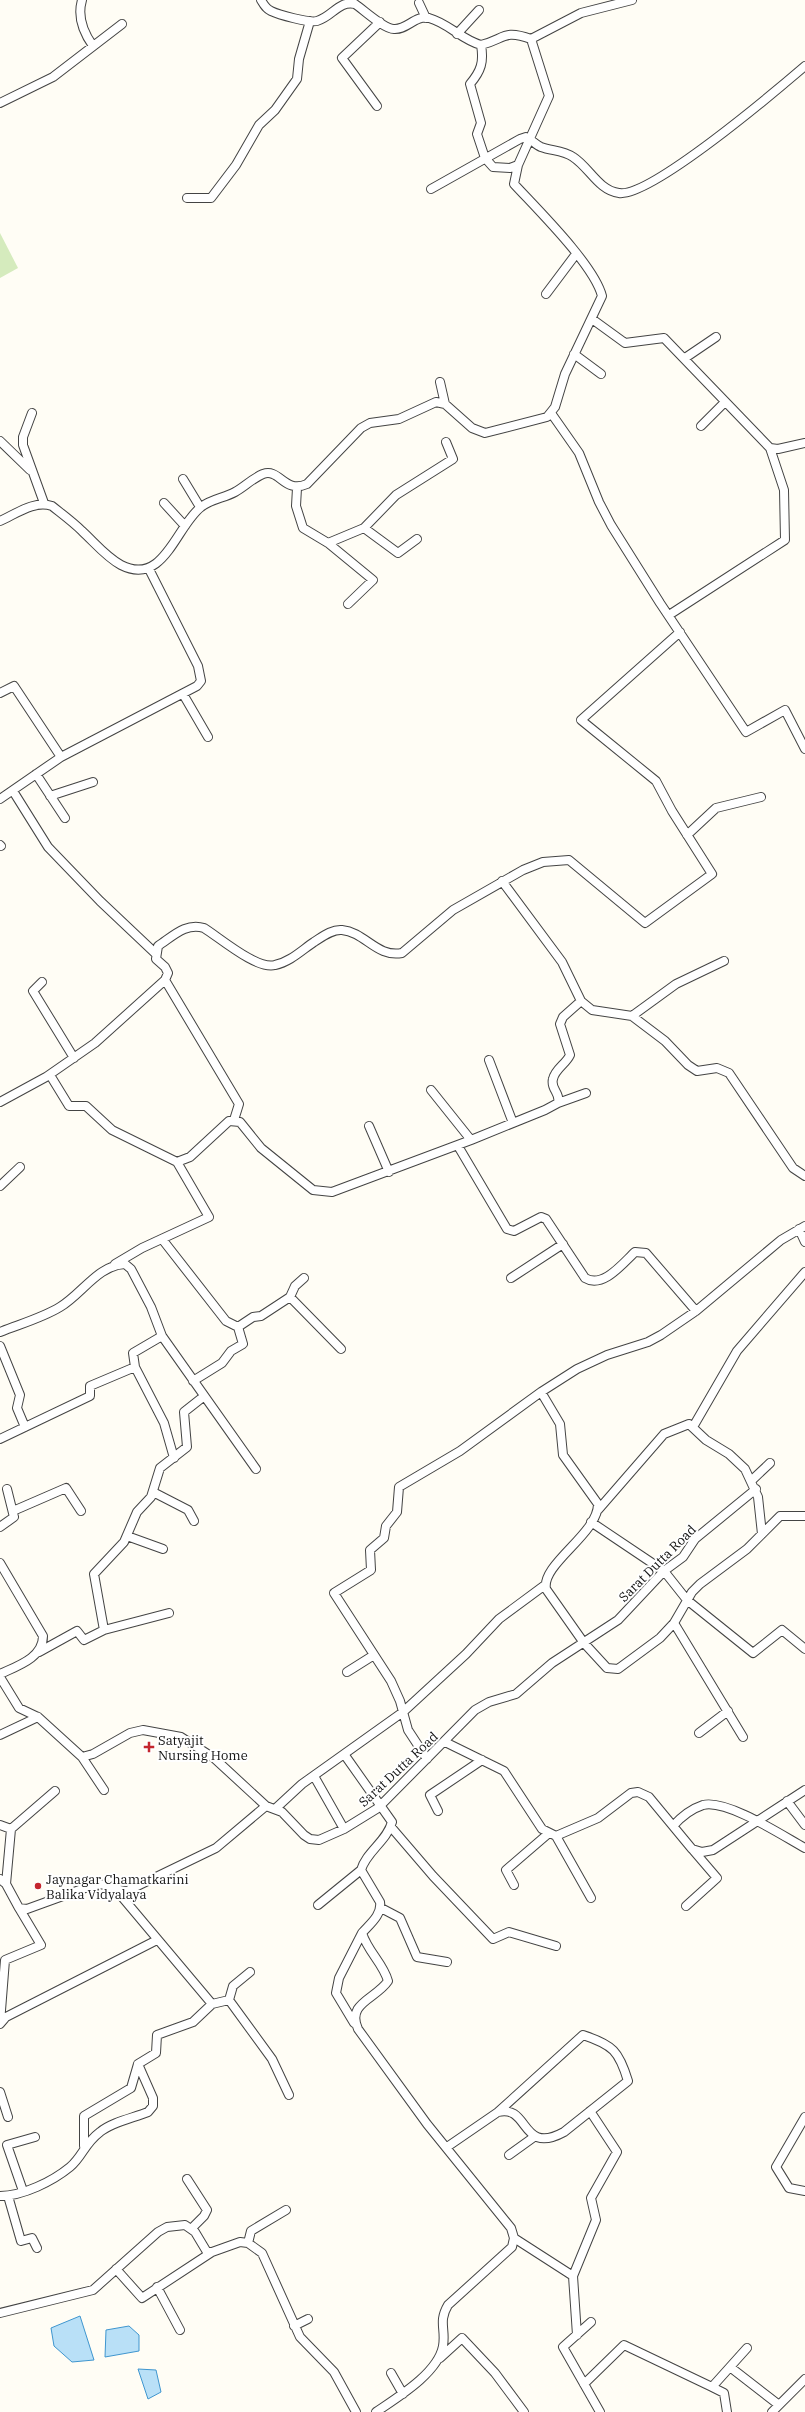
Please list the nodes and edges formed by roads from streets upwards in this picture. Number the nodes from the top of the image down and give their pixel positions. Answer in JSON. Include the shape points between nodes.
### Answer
{"nodes":[{"id":1,"x":82,"y":0,"type":"edge"},
{"id":2,"x":261,"y":0,"type":"edge"},
{"id":3,"x":632,"y":0,"type":"edge"},
{"id":4,"x":350,"y":1,"type":"edge"},
{"id":5,"x":419,"y":3,"type":"dead end"},
{"id":6,"x":479,"y":10,"type":"dead end"},
{"id":7,"x":426,"y":18,"type":"junction"},
{"id":8,"x":310,"y":21,"type":"junction"},
{"id":9,"x":380,"y":22,"type":"junction"},
{"id":10,"x":122,"y":24,"type":"dead end"},
{"id":11,"x":457,"y":34,"type":"junction"},
{"id":12,"x":530,"y":39,"type":"junction"},
{"id":13,"x":481,"y":45,"type":"junction"},
{"id":14,"x":93,"y":46,"type":"junction"},
{"id":15,"x":805,"y":66,"type":"edge"},
{"id":16,"x":0,"y":103,"type":"edge"},
{"id":17,"x":376,"y":106,"type":"dead end"},
{"id":18,"x":531,"y":140,"type":"junction"},
{"id":19,"x":486,"y":158,"type":"junction"},
{"id":20,"x":518,"y":165,"type":"junction"},
{"id":21,"x":431,"y":190,"type":"dead end"},
{"id":22,"x":187,"y":198,"type":"dead end"},
{"id":23,"x":576,"y":254,"type":"junction"},
{"id":24,"x":546,"y":294,"type":"dead end"},
{"id":25,"x":592,"y":319,"type":"junction"},
{"id":26,"x":716,"y":337,"type":"dead end"},
{"id":27,"x":574,"y":354,"type":"junction"},
{"id":28,"x":685,"y":358,"type":"junction"},
{"id":29,"x":602,"y":374,"type":"dead end"},
{"id":30,"x":440,"y":382,"type":"dead end"},
{"id":31,"x":725,"y":402,"type":"junction"},
{"id":32,"x":445,"y":404,"type":"junction"},
{"id":33,"x":551,"y":413,"type":"junction"},
{"id":34,"x":32,"y":414,"type":"dead end"},
{"id":35,"x":701,"y":426,"type":"dead end"},
{"id":36,"x":0,"y":441,"type":"edge"},
{"id":37,"x":446,"y":442,"type":"dead end"},
{"id":38,"x":805,"y":443,"type":"edge"},
{"id":39,"x":770,"y":448,"type":"junction"},
{"id":40,"x":32,"y":472,"type":"junction"},
{"id":41,"x":183,"y":479,"type":"dead end"},
{"id":42,"x":297,"y":488,"type":"junction"},
{"id":43,"x":44,"y":503,"type":"junction"},
{"id":44,"x":164,"y":503,"type":"dead end"},
{"id":45,"x":200,"y":507,"type":"junction"},
{"id":46,"x":0,"y":521,"type":"edge"},
{"id":47,"x":185,"y":526,"type":"junction"},
{"id":48,"x":364,"y":528,"type":"junction"},
{"id":49,"x":417,"y":539,"type":"dead end"},
{"id":50,"x":328,"y":543,"type":"junction"},
{"id":51,"x":149,"y":569,"type":"junction"},
{"id":52,"x":348,"y":604,"type":"dead end"},
{"id":53,"x":669,"y":616,"type":"junction"},
{"id":54,"x":680,"y":632,"type":"junction"},
{"id":55,"x":0,"y":693,"type":"edge"},
{"id":56,"x":183,"y":694,"type":"junction"},
{"id":57,"x":208,"y":737,"type":"dead end"},
{"id":58,"x":805,"y":749,"type":"edge"},
{"id":59,"x":60,"y":757,"type":"junction"},
{"id":60,"x":36,"y":774,"type":"junction"},
{"id":61,"x":93,"y":782,"type":"dead end"},
{"id":62,"x":13,"y":791,"type":"junction"},
{"id":63,"x":50,"y":796,"type":"junction"},
{"id":64,"x":761,"y":797,"type":"dead end"},
{"id":65,"x":0,"y":799,"type":"edge"},
{"id":66,"x":65,"y":818,"type":"dead end"},
{"id":67,"x":688,"y":835,"type":"junction"},
{"id":68,"x":502,"y":881,"type":"junction"},
{"id":69,"x":155,"y":953,"type":"junction"},
{"id":70,"x":724,"y":960,"type":"dead end"},
{"id":71,"x":165,"y":980,"type":"junction"},
{"id":72,"x":42,"y":982,"type":"dead end"},
{"id":73,"x":581,"y":1001,"type":"junction"},
{"id":74,"x":632,"y":1016,"type":"junction"},
{"id":75,"x":74,"y":1058,"type":"junction"},
{"id":76,"x":489,"y":1060,"type":"dead end"},
{"id":77,"x":50,"y":1075,"type":"junction"},
{"id":78,"x":431,"y":1090,"type":"dead end"},
{"id":79,"x":586,"y":1093,"type":"dead end"},
{"id":80,"x":0,"y":1102,"type":"edge"},
{"id":81,"x":558,"y":1103,"type":"junction"},
{"id":82,"x":234,"y":1120,"type":"junction"},
{"id":83,"x":512,"y":1124,"type":"junction"},
{"id":84,"x":369,"y":1126,"type":"dead end"},
{"id":85,"x":471,"y":1140,"type":"junction"},
{"id":86,"x":458,"y":1146,"type":"junction"},
{"id":87,"x":177,"y":1162,"type":"junction"},
{"id":88,"x":20,"y":1167,"type":"dead end"},
{"id":89,"x":389,"y":1172,"type":"junction"},
{"id":90,"x":805,"y":1176,"type":"edge"},
{"id":91,"x":0,"y":1186,"type":"edge"},
{"id":92,"x":802,"y":1228,"type":"edge"},
{"id":93,"x":162,"y":1239,"type":"junction"},
{"id":94,"x":805,"y":1242,"type":"edge"},
{"id":95,"x":563,"y":1244,"type":"junction"},
{"id":96,"x":110,"y":1267,"type":"junction"},
{"id":97,"x":805,"y":1272,"type":"edge"},
{"id":98,"x":304,"y":1278,"type":"dead end"},
{"id":99,"x":511,"y":1278,"type":"dead end"},
{"id":100,"x":290,"y":1297,"type":"junction"},
{"id":101,"x":696,"y":1311,"type":"junction"},
{"id":102,"x":238,"y":1327,"type":"junction"},
{"id":103,"x":0,"y":1332,"type":"edge"},
{"id":104,"x":162,"y":1336,"type":"junction"},
{"id":105,"x":0,"y":1346,"type":"edge"},
{"id":106,"x":341,"y":1349,"type":"dead end"},
{"id":107,"x":135,"y":1367,"type":"junction"},
{"id":108,"x":193,"y":1381,"type":"junction"},
{"id":109,"x":541,"y":1392,"type":"junction"},
{"id":110,"x":203,"y":1397,"type":"junction"},
{"id":111,"x":25,"y":1427,"type":"junction"},
{"id":112,"x":694,"y":1427,"type":"junction"},
{"id":113,"x":0,"y":1439,"type":"edge"},
{"id":114,"x":174,"y":1458,"type":"junction"},
{"id":115,"x":770,"y":1464,"type":"dead end"},
{"id":116,"x":256,"y":1469,"type":"dead end"},
{"id":117,"x":751,"y":1481,"type":"junction"},
{"id":118,"x":7,"y":1489,"type":"dead end"},
{"id":119,"x":756,"y":1490,"type":"junction"},
{"id":120,"x":153,"y":1492,"type":"junction"},
{"id":121,"x":598,"y":1510,"type":"junction"},
{"id":122,"x":13,"y":1511,"type":"junction"},
{"id":123,"x":81,"y":1511,"type":"dead end"},
{"id":124,"x":805,"y":1516,"type":"edge"},
{"id":125,"x":194,"y":1521,"type":"dead end"},
{"id":126,"x":591,"y":1522,"type":"junction"},
{"id":127,"x":0,"y":1527,"type":"edge"},
{"id":128,"x":762,"y":1534,"type":"junction"},
{"id":129,"x":127,"y":1536,"type":"junction"},
{"id":130,"x":162,"y":1549,"type":"dead end"},
{"id":131,"x":0,"y":1563,"type":"edge"},
{"id":132,"x":664,"y":1571,"type":"junction"},
{"id":133,"x":545,"y":1585,"type":"junction"},
{"id":134,"x":687,"y":1600,"type":"junction"},
{"id":135,"x":169,"y":1613,"type":"dead end"},
{"id":136,"x":674,"y":1623,"type":"junction"},
{"id":137,"x":104,"y":1630,"type":"junction"},
{"id":138,"x":584,"y":1643,"type":"junction"},
{"id":139,"x":805,"y":1649,"type":"edge"},
{"id":140,"x":39,"y":1652,"type":"junction"},
{"id":141,"x":374,"y":1655,"type":"junction"},
{"id":142,"x":347,"y":1672,"type":"dead end"},
{"id":143,"x":0,"y":1674,"type":"edge"},
{"id":144,"x":0,"y":1677,"type":"edge"},
{"id":145,"x":402,"y":1712,"type":"junction"},
{"id":146,"x":728,"y":1712,"type":"junction"},
{"id":147,"x":38,"y":1717,"type":"junction"},
{"id":148,"x":699,"y":1734,"type":"dead end"},
{"id":149,"x":0,"y":1735,"type":"edge"},
{"id":150,"x":743,"y":1737,"type":"dead end"},
{"id":151,"x":445,"y":1742,"type":"junction"},
{"id":152,"x":344,"y":1754,"type":"junction"},
{"id":153,"x":82,"y":1757,"type":"junction"},
{"id":154,"x":427,"y":1759,"type":"junction"},
{"id":155,"x":482,"y":1760,"type":"junction"},
{"id":156,"x":314,"y":1776,"type":"junction"},
{"id":157,"x":104,"y":1790,"type":"dead end"},
{"id":158,"x":805,"y":1790,"type":"edge"},
{"id":159,"x":55,"y":1791,"type":"dead end"},
{"id":160,"x":788,"y":1801,"type":"junction"},
{"id":161,"x":266,"y":1806,"type":"junction"},
{"id":162,"x":380,"y":1806,"type":"junction"},
{"id":163,"x":275,"y":1809,"type":"junction"},
{"id":164,"x":438,"y":1811,"type":"dead end"},
{"id":165,"x":755,"y":1821,"type":"junction"},
{"id":166,"x":0,"y":1825,"type":"edge"},
{"id":167,"x":805,"y":1825,"type":"edge"},
{"id":168,"x":673,"y":1826,"type":"junction"},
{"id":169,"x":391,"y":1827,"type":"junction"},
{"id":170,"x":344,"y":1828,"type":"junction"},
{"id":171,"x":11,"y":1829,"type":"junction"},
{"id":172,"x":553,"y":1834,"type":"junction"},
{"id":173,"x":805,"y":1848,"type":"edge"},
{"id":174,"x":692,"y":1849,"type":"junction"},
{"id":175,"x":361,"y":1870,"type":"junction"},
{"id":176,"x":3,"y":1881,"type":"edge"},
{"id":177,"x":514,"y":1885,"type":"dead end"},
{"id":178,"x":117,"y":1891,"type":"junction"},
{"id":179,"x":591,"y":1898,"type":"dead end"},
{"id":180,"x":318,"y":1906,"type":"dead end"},
{"id":181,"x":686,"y":1906,"type":"dead end"},
{"id":182,"x":19,"y":1908,"type":"junction"},
{"id":183,"x":381,"y":1908,"type":"junction"},
{"id":184,"x":362,"y":1933,"type":"junction"},
{"id":185,"x":157,"y":1940,"type":"junction"},
{"id":186,"x":556,"y":1946,"type":"dead end"},
{"id":187,"x":447,"y":1962,"type":"dead end"},
{"id":188,"x":250,"y":1972,"type":"dead end"},
{"id":189,"x":229,"y":2000,"type":"junction"},
{"id":190,"x":212,"y":2004,"type":"junction"},
{"id":191,"x":0,"y":2023,"type":"edge"},
{"id":192,"x":358,"y":2029,"type":"junction"},
{"id":193,"x":138,"y":2064,"type":"junction"},
{"id":194,"x":0,"y":2092,"type":"edge"},
{"id":195,"x":289,"y":2095,"type":"dead end"},
{"id":196,"x":590,"y":2111,"type":"junction"},
{"id":197,"x":498,"y":2112,"type":"junction"},
{"id":198,"x":8,"y":2117,"type":"dead end"},
{"id":199,"x":805,"y":2117,"type":"edge"},
{"id":200,"x":35,"y":2136,"type":"dead end"},
{"id":201,"x":534,"y":2136,"type":"junction"},
{"id":202,"x":84,"y":2146,"type":"junction"},
{"id":203,"x":447,"y":2147,"type":"junction"},
{"id":204,"x":509,"y":2155,"type":"dead end"},
{"id":205,"x":187,"y":2179,"type":"dead end"},
{"id":206,"x":22,"y":2191,"type":"junction"},
{"id":207,"x":805,"y":2191,"type":"edge"},
{"id":208,"x":4,"y":2196,"type":"edge"},
{"id":209,"x":286,"y":2210,"type":"dead end"},
{"id":210,"x":192,"y":2228,"type":"junction"},
{"id":211,"x":514,"y":2238,"type":"junction"},
{"id":212,"x":248,"y":2243,"type":"junction"},
{"id":213,"x":37,"y":2248,"type":"dead end"},
{"id":214,"x":212,"y":2252,"type":"junction"},
{"id":215,"x":116,"y":2269,"type":"junction"},
{"id":216,"x":573,"y":2276,"type":"junction"},
{"id":217,"x":157,"y":2287,"type":"junction"},
{"id":218,"x":0,"y":2312,"type":"edge"},
{"id":219,"x":308,"y":2319,"type":"dead end"},
{"id":220,"x":591,"y":2322,"type":"dead end"},
{"id":221,"x":294,"y":2326,"type":"junction"},
{"id":222,"x":180,"y":2330,"type":"dead end"},
{"id":223,"x":577,"y":2335,"type":"junction"},
{"id":224,"x":747,"y":2348,"type":"dead end"},
{"id":225,"x":436,"y":2363,"type":"junction"},
{"id":226,"x":730,"y":2367,"type":"junction"},
{"id":227,"x":391,"y":2373,"type":"dead end"},
{"id":228,"x":805,"y":2380,"type":"edge"},
{"id":229,"x":584,"y":2384,"type":"junction"},
{"id":230,"x":712,"y":2387,"type":"junction"},
{"id":231,"x":403,"y":2394,"type":"junction"},
{"id":232,"x":779,"y":2404,"type":"junction"},
{"id":233,"x":356,"y":2412,"type":"edge"},
{"id":234,"x":376,"y":2412,"type":"edge"},
{"id":235,"x":524,"y":2412,"type":"edge"},
{"id":236,"x":600,"y":2412,"type":"edge"},
{"id":237,"x":727,"y":2412,"type":"edge"},
{"id":238,"x":772,"y":2412,"type":"edge"}],
"edges":[{"from":1,"to":14,"type":"street","via":[[81,19],[84,33]]},
{"from":2,"to":8,"type":"street","via":[[272,12]]},
{"from":3,"to":12,"type":"street","via":[[581,14]]},
{"from":4,"to":8,"type":"street","via":[[318,21]]},
{"from":4,"to":9,"type":"street"},
{"from":5,"to":7,"type":"street"},
{"from":6,"to":11,"type":"street"},
{"from":7,"to":9,"type":"street","via":[[394,29]]},
{"from":7,"to":11,"type":"street"},
{"from":8,"to":22,"type":"street","via":[[299,59],[298,79],[275,110],[259,125],[236,165],[211,198]]},
{"from":9,"to":17,"type":"street","via":[[342,58]]},
{"from":10,"to":14,"type":"street"},
{"from":11,"to":13,"type":"street","via":[[471,43]]},
{"from":12,"to":13,"type":"street","via":[[510,34],[501,35]]},
{"from":12,"to":18,"type":"street","via":[[549,96],[534,125]]},
{"from":13,"to":19,"type":"street","via":[[484,60],[470,84],[481,123],[477,134]]},
{"from":14,"to":16,"type":"street","via":[[53,77]]},
{"from":15,"to":18,"type":"street","via":[[749,113],[681,164],[624,194],[606,189],[573,157],[564,152],[539,147]]},
{"from":18,"to":19,"type":"street","via":[[526,137],[520,139]]},
{"from":18,"to":20,"type":"street"},
{"from":19,"to":20,"type":"street","via":[[493,167],[510,168]]},
{"from":19,"to":21,"type":"street"},
{"from":20,"to":23,"type":"street","via":[[514,184]]},
{"from":23,"to":24,"type":"street"},
{"from":23,"to":25,"type":"street","via":[[600,288],[602,296]]},
{"from":25,"to":27,"type":"street"},
{"from":25,"to":28,"type":"street","via":[[625,342],[664,338]]},
{"from":26,"to":28,"type":"street"},
{"from":27,"to":29,"type":"street"},
{"from":27,"to":33,"type":"street"},
{"from":28,"to":31,"type":"street"},
{"from":30,"to":32,"type":"street"},
{"from":31,"to":35,"type":"street"},
{"from":31,"to":39,"type":"street"},
{"from":32,"to":33,"type":"street","via":[[472,428],[485,433],[547,417]]},
{"from":32,"to":42,"type":"street","via":[[436,402],[399,419],[370,423],[361,428],[317,475]]},
{"from":33,"to":53,"type":"street","via":[[579,453],[602,508]]},
{"from":34,"to":40,"type":"street","via":[[23,437]]},
{"from":36,"to":40,"type":"street"},
{"from":37,"to":48,"type":"street","via":[[453,459],[396,495]]},
{"from":38,"to":39,"type":"street","via":[[778,449]]},
{"from":39,"to":53,"type":"street","via":[[784,490],[785,540]]},
{"from":40,"to":43,"type":"street"},
{"from":41,"to":45,"type":"street"},
{"from":42,"to":45,"type":"street","via":[[269,473],[262,474],[234,493]]},
{"from":42,"to":50,"type":"street","via":[[296,506],[303,528]]},
{"from":43,"to":46,"type":"street"},
{"from":43,"to":51,"type":"street","via":[[52,506],[106,555],[122,566],[137,570]]},
{"from":44,"to":47,"type":"street"},
{"from":45,"to":47,"type":"street"},
{"from":47,"to":51,"type":"street","via":[[168,551]]},
{"from":48,"to":49,"type":"street","via":[[398,553]]},
{"from":48,"to":50,"type":"street"},
{"from":50,"to":52,"type":"street","via":[[373,580]]},
{"from":51,"to":56,"type":"street","via":[[201,674],[201,681],[197,686]]},
{"from":53,"to":54,"type":"street"},
{"from":54,"to":58,"type":"street","via":[[746,732],[785,710]]},
{"from":54,"to":67,"type":"street","via":[[581,720],[656,781]]},
{"from":55,"to":59,"type":"street","via":[[14,686]]},
{"from":56,"to":57,"type":"street"},
{"from":56,"to":59,"type":"street"},
{"from":59,"to":60,"type":"street"},
{"from":60,"to":62,"type":"street"},
{"from":60,"to":63,"type":"street"},
{"from":61,"to":63,"type":"street"},
{"from":62,"to":65,"type":"street"},
{"from":62,"to":69,"type":"street","via":[[48,847]]},
{"from":63,"to":66,"type":"street"},
{"from":64,"to":67,"type":"street","via":[[716,808]]},
{"from":67,"to":68,"type":"street","via":[[712,874],[645,923],[569,860],[533,864]]},
{"from":68,"to":69,"type":"street","via":[[458,907],[402,953],[394,955],[383,952],[350,931],[339,930],[326,934],[286,961],[274,966],[262,964],[196,925],[188,927],[158,946]]},
{"from":68,"to":73,"type":"street","via":[[562,962]]},
{"from":69,"to":71,"type":"street","via":[[156,959],[168,973]]},
{"from":70,"to":74,"type":"street","via":[[676,984]]},
{"from":71,"to":75,"type":"street","via":[[110,1032]]},
{"from":71,"to":82,"type":"street","via":[[239,1104]]},
{"from":72,"to":75,"type":"street","via":[[33,991]]},
{"from":73,"to":74,"type":"street","via":[[592,1010]]},
{"from":73,"to":81,"type":"street","via":[[563,1017],[560,1024],[570,1055],[553,1078],[552,1086],[559,1095]]},
{"from":74,"to":90,"type":"street","via":[[665,1041],[697,1071],[717,1068],[729,1073],[793,1168]]},
{"from":75,"to":77,"type":"street"},
{"from":76,"to":83,"type":"street"},
{"from":77,"to":80,"type":"street"},
{"from":77,"to":87,"type":"street","via":[[69,1106],[86,1106],[112,1130]]},
{"from":78,"to":85,"type":"street"},
{"from":79,"to":81,"type":"street"},
{"from":81,"to":83,"type":"street"},
{"from":82,"to":87,"type":"street","via":[[229,1121],[190,1157]]},
{"from":82,"to":89,"type":"street","via":[[240,1122],[261,1148],[313,1190],[332,1192]]},
{"from":83,"to":85,"type":"street"},
{"from":84,"to":89,"type":"street"},
{"from":85,"to":86,"type":"street"},
{"from":86,"to":89,"type":"street"},
{"from":86,"to":95,"type":"street","via":[[507,1229],[514,1231],[541,1217],[550,1224]]},
{"from":87,"to":93,"type":"street","via":[[209,1217]]},
{"from":88,"to":91,"type":"street"},
{"from":92,"to":94,"type":"street"},
{"from":92,"to":101,"type":"street","via":[[781,1240]]},
{"from":93,"to":96,"type":"street"},
{"from":93,"to":102,"type":"street","via":[[226,1321]]},
{"from":95,"to":99,"type":"street"},
{"from":95,"to":101,"type":"street","via":[[585,1278],[591,1282],[601,1280],[635,1252],[641,1251]]},
{"from":96,"to":103,"type":"street","via":[[61,1307]]},
{"from":96,"to":104,"type":"street","via":[[125,1264],[130,1269],[151,1307]]},
{"from":97,"to":112,"type":"street","via":[[737,1351]]},
{"from":98,"to":100,"type":"street","via":[[295,1286]]},
{"from":100,"to":102,"type":"street","via":[[262,1316],[253,1317]]},
{"from":100,"to":106,"type":"street"},
{"from":101,"to":109,"type":"street","via":[[648,1342],[591,1362]]},
{"from":102,"to":108,"type":"street","via":[[243,1344],[231,1351],[222,1363]]},
{"from":104,"to":107,"type":"street","via":[[133,1353]]},
{"from":104,"to":108,"type":"street"},
{"from":105,"to":111,"type":"street","via":[[20,1395],[18,1408]]},
{"from":107,"to":111,"type":"street","via":[[90,1386],[90,1396]]},
{"from":107,"to":114,"type":"street","via":[[164,1423]]},
{"from":108,"to":110,"type":"street"},
{"from":109,"to":121,"type":"street","via":[[560,1424],[563,1455],[595,1498]]},
{"from":109,"to":141,"type":"street","via":[[460,1451],[399,1487],[397,1512],[386,1526],[384,1538],[370,1550],[371,1570],[334,1593]]},
{"from":110,"to":114,"type":"street","via":[[184,1412],[188,1447]]},
{"from":110,"to":116,"type":"street"},
{"from":111,"to":113,"type":"street"},
{"from":112,"to":117,"type":"street","via":[[706,1440],[738,1461]]},
{"from":112,"to":121,"type":"street","via":[[684,1424],[664,1434]]},
{"from":114,"to":120,"type":"street","via":[[160,1468]]},
{"from":115,"to":117,"type":"street"},
{"from":117,"to":119,"type":"street"},
{"from":118,"to":122,"type":"street"},
{"from":119,"to":128,"type":"street"},
{"from":119,"to":132,"type":"street","name":"Sarat Dutta Road","via":[[695,1539],[683,1557]]},
{"from":120,"to":125,"type":"street","via":[[188,1510]]},
{"from":120,"to":129,"type":"street","via":[[137,1512]]},
{"from":121,"to":126,"type":"street"},
{"from":122,"to":123,"type":"street","via":[[66,1488]]},
{"from":122,"to":127,"type":"street","via":[[14,1517]]},
{"from":124,"to":128,"type":"street","via":[[780,1516]]},
{"from":126,"to":132,"type":"street"},
{"from":126,"to":133,"type":"street","via":[[554,1568]]},
{"from":128,"to":134,"type":"street","via":[[700,1584]]},
{"from":129,"to":130,"type":"street"},
{"from":129,"to":137,"type":"street","via":[[120,1548],[94,1574]]},
{"from":131,"to":140,"type":"street","via":[[40,1628],[43,1645]]},
{"from":132,"to":134,"type":"street"},
{"from":132,"to":138,"type":"street","name":"Sarat Dutta Road","via":[[618,1620]]},
{"from":133,"to":138,"type":"street"},
{"from":133,"to":145,"type":"street","via":[[500,1619]]},
{"from":134,"to":136,"type":"street"},
{"from":134,"to":139,"type":"street","via":[[753,1653],[782,1630]]},
{"from":135,"to":137,"type":"street"},
{"from":136,"to":138,"type":"street","via":[[660,1638],[618,1669],[607,1668]]},
{"from":136,"to":146,"type":"street"},
{"from":137,"to":140,"type":"street","via":[[84,1640],[76,1631]]},
{"from":138,"to":151,"type":"street","name":"Sarat Dutta Road","via":[[552,1663],[516,1694],[489,1702],[475,1710]]},
{"from":140,"to":143,"type":"street"},
{"from":141,"to":142,"type":"street"},
{"from":141,"to":145,"type":"street","via":[[394,1686]]},
{"from":144,"to":147,"type":"street","via":[[19,1708]]},
{"from":145,"to":152,"type":"street"},
{"from":145,"to":154,"type":"street","via":[[408,1730]]},
{"from":146,"to":148,"type":"street"},
{"from":146,"to":150,"type":"street"},
{"from":147,"to":149,"type":"street"},
{"from":147,"to":153,"type":"street"},
{"from":151,"to":154,"type":"street","name":"Sarat Dutta Road"},
{"from":151,"to":155,"type":"street"},
{"from":152,"to":156,"type":"street"},
{"from":152,"to":162,"type":"street"},
{"from":153,"to":157,"type":"street"},
{"from":153,"to":161,"type":"street","name":"Sarat Dutta Road","via":[[93,1754],[130,1733],[142,1730],[169,1733],[200,1747]]},
{"from":154,"to":162,"type":"street","name":"Sarat Dutta Road"},
{"from":155,"to":164,"type":"street","via":[[430,1795]]},
{"from":155,"to":172,"type":"street","via":[[504,1771],[542,1829]]},
{"from":156,"to":163,"type":"street"},
{"from":156,"to":170,"type":"street"},
{"from":158,"to":160,"type":"street"},
{"from":159,"to":171,"type":"street"},
{"from":160,"to":165,"type":"street"},
{"from":160,"to":167,"type":"street"},
{"from":161,"to":163,"type":"street","name":"Sarat Dutta Road"},
{"from":161,"to":178,"type":"street","via":[[216,1848],[136,1888]]},
{"from":162,"to":169,"type":"street","via":[[390,1817]]},
{"from":162,"to":170,"type":"street","name":"Sarat Dutta Road"},
{"from":163,"to":170,"type":"street","name":"Sarat Dutta Road","via":[[282,1812],[310,1839],[319,1840]]},
{"from":165,"to":168,"type":"street","via":[[729,1807],[704,1805],[682,1816]]},
{"from":165,"to":173,"type":"street"},
{"from":165,"to":174,"type":"street","via":[[713,1850],[702,1852]]},
{"from":166,"to":171,"type":"street"},
{"from":168,"to":172,"type":"street","via":[[649,1797],[638,1792],[631,1793],[598,1818]]},
{"from":168,"to":174,"type":"street"},
{"from":169,"to":175,"type":"street"},
{"from":169,"to":186,"type":"street","via":[[493,1939],[509,1932]]},
{"from":171,"to":176,"type":"street"},
{"from":172,"to":177,"type":"street","via":[[506,1870]]},
{"from":172,"to":179,"type":"street"},
{"from":174,"to":181,"type":"street","via":[[718,1878]]},
{"from":175,"to":180,"type":"street"},
{"from":175,"to":183,"type":"street"},
{"from":176,"to":182,"type":"street"},
{"from":178,"to":182,"type":"street","via":[[107,1884],[96,1884],[27,1909]]},
{"from":178,"to":185,"type":"street"},
{"from":182,"to":191,"type":"street","via":[[41,1945],[5,1960]]},
{"from":183,"to":184,"type":"street","via":[[379,1914]]},
{"from":183,"to":187,"type":"street","via":[[400,1918],[417,1957]]},
{"from":184,"to":192,"type":"street","via":[[339,1978],[336,1993]]},
{"from":184,"to":192,"type":"street","via":[[366,1946],[385,1971],[388,1981],[383,1989],[356,2010],[354,2020]]},
{"from":185,"to":190,"type":"street"},
{"from":185,"to":191,"type":"street","via":[[6,2017]]},
{"from":188,"to":189,"type":"street","via":[[233,1986]]},
{"from":189,"to":190,"type":"street"},
{"from":189,"to":195,"type":"street","via":[[272,2059]]},
{"from":190,"to":193,"type":"street","via":[[193,2022],[157,2035],[156,2053]]},
{"from":192,"to":203,"type":"street"},
{"from":193,"to":202,"type":"street","via":[[131,2088],[84,2116]]},
{"from":193,"to":202,"type":"street","via":[[153,2098],[153,2106],[148,2112],[102,2130]]},
{"from":194,"to":198,"type":"street"},
{"from":196,"to":197,"type":"street","via":[[628,2081],[622,2060],[606,2043],[583,2035]]},
{"from":196,"to":201,"type":"street","via":[[554,2138],[545,2140]]},
{"from":196,"to":216,"type":"street","via":[[617,2152],[591,2198],[596,2220]]},
{"from":197,"to":201,"type":"street","via":[[506,2110],[514,2113]]},
{"from":197,"to":203,"type":"street"},
{"from":199,"to":207,"type":"street","via":[[776,2166],[789,2188]]},
{"from":200,"to":206,"type":"street","via":[[7,2145]]},
{"from":201,"to":204,"type":"street"},
{"from":202,"to":206,"type":"street","via":[[81,2155],[70,2167],[43,2184]]},
{"from":203,"to":211,"type":"street","via":[[511,2228]]},
{"from":205,"to":210,"type":"street","via":[[208,2210]]},
{"from":206,"to":208,"type":"street"},
{"from":208,"to":213,"type":"street","via":[[21,2241],[32,2238]]},
{"from":209,"to":212,"type":"street","via":[[250,2231]]},
{"from":210,"to":214,"type":"street","via":[[204,2248]]},
{"from":210,"to":215,"type":"street","via":[[178,2225],[158,2232]]},
{"from":211,"to":216,"type":"street"},
{"from":211,"to":225,"type":"street","via":[[512,2247],[448,2305],[443,2313],[443,2344]]},
{"from":212,"to":214,"type":"street","via":[[240,2242]]},
{"from":212,"to":221,"type":"street","via":[[262,2253],[266,2260]]},
{"from":214,"to":217,"type":"street"},
{"from":215,"to":217,"type":"street","via":[[142,2298]]},
{"from":215,"to":218,"type":"street","via":[[93,2290]]},
{"from":216,"to":223,"type":"street"},
{"from":217,"to":222,"type":"street"},
{"from":219,"to":221,"type":"street"},
{"from":220,"to":223,"type":"street"},
{"from":221,"to":233,"type":"street","via":[[309,2348],[334,2372]]},
{"from":223,"to":229,"type":"street","via":[[564,2347]]},
{"from":224,"to":226,"type":"street"},
{"from":225,"to":231,"type":"street"},
{"from":225,"to":235,"type":"street","via":[[462,2338],[495,2373]]},
{"from":226,"to":230,"type":"street"},
{"from":226,"to":232,"type":"street"},
{"from":227,"to":231,"type":"street"},
{"from":228,"to":232,"type":"street"},
{"from":229,"to":230,"type":"street","via":[[624,2345]]},
{"from":229,"to":236,"type":"street"},
{"from":230,"to":237,"type":"street","via":[[724,2393]]},
{"from":231,"to":234,"type":"street"},
{"from":232,"to":238,"type":"street"}]}
